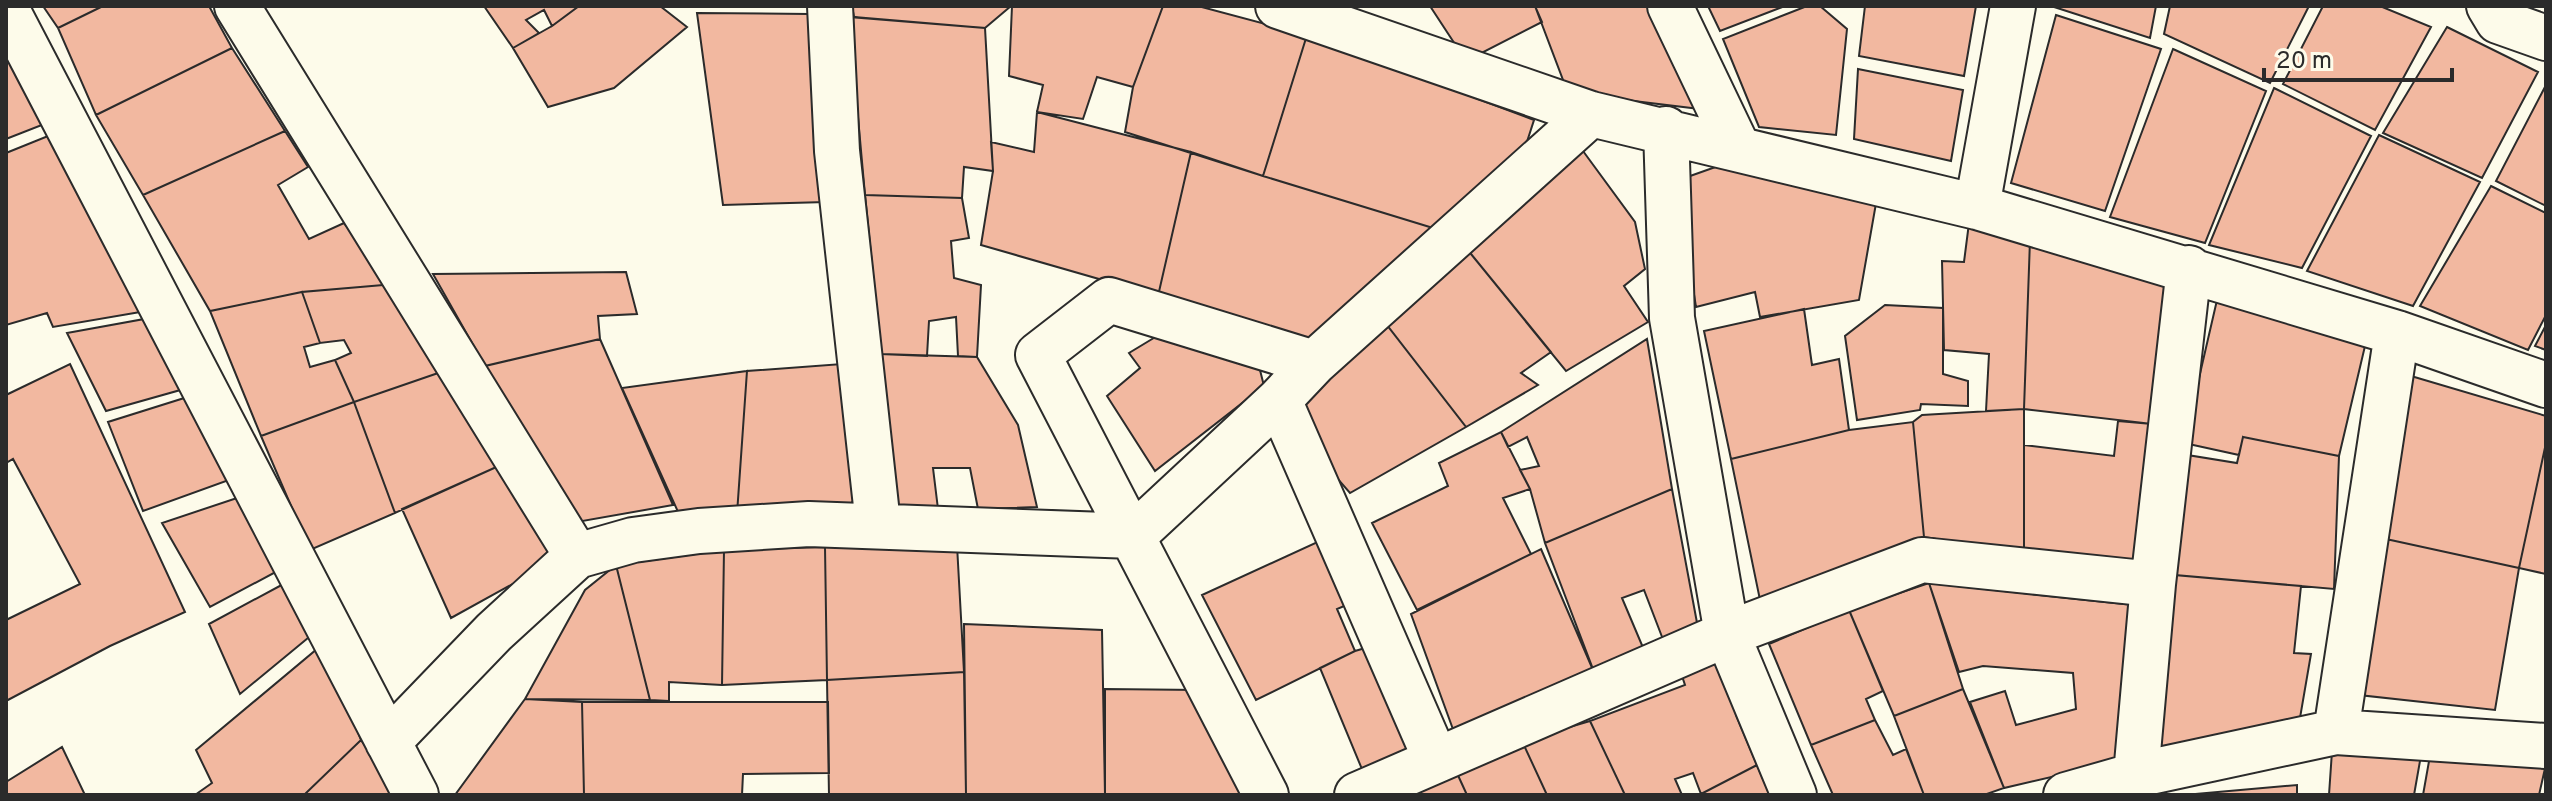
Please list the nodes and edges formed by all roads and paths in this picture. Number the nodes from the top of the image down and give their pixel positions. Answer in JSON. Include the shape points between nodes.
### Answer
{"nodes":[{"id":1,"x":237,"y":6,"type":"edge"},
{"id":2,"x":830,"y":6,"type":"edge"},
{"id":3,"x":1278,"y":6,"type":"edge"},
{"id":4,"x":1381,"y":6,"type":"edge"},
{"id":5,"x":1670,"y":6,"type":"edge"},
{"id":6,"x":2013,"y":6,"type":"edge"},
{"id":7,"x":2489,"y":6,"type":"edge"},
{"id":8,"x":6,"y":8,"type":"edge"},
{"id":9,"x":2546,"y":38,"type":"edge"},
{"id":10,"x":1400,"y":49,"type":"junction"},
{"id":11,"x":1591,"y":114,"type":"junction"},
{"id":12,"x":1666,"y":129,"type":"junction"},
{"id":13,"x":1738,"y":148,"type":"junction"},
{"id":14,"x":1977,"y":207,"type":"junction"},
{"id":15,"x":2189,"y":268,"type":"junction"},
{"id":16,"x":2397,"y":333,"type":"junction"},
{"id":17,"x":1314,"y":363,"type":"junction"},
{"id":18,"x":2546,"y":385,"type":"edge"},
{"id":19,"x":1279,"y":400,"type":"junction"},
{"id":20,"x":878,"y":524,"type":"junction"},
{"id":21,"x":1133,"y":536,"type":"junction"},
{"id":22,"x":577,"y":556,"type":"junction"},
{"id":23,"x":2153,"y":584,"type":"junction"},
{"id":24,"x":1727,"y":634,"type":"junction"},
{"id":25,"x":2336,"y":732,"type":"junction"},
{"id":26,"x":388,"y":742,"type":"junction"},
{"id":27,"x":2546,"y":746,"type":"edge"},
{"id":28,"x":1436,"y":760,"type":"junction"},
{"id":29,"x":2136,"y":775,"type":"junction"},
{"id":30,"x":416,"y":795,"type":"edge"},
{"id":31,"x":1266,"y":795,"type":"edge"},
{"id":32,"x":1357,"y":795,"type":"edge"},
{"id":33,"x":1794,"y":795,"type":"edge"},
{"id":34,"x":2066,"y":795,"type":"edge"}],
"edges":[{"from":1,"to":22,"type":"street"},
{"from":2,"to":20,"type":"street","via":[[837,151]]},
{"from":3,"to":10,"type":"street"},
{"from":4,"to":10,"type":"street"},
{"from":5,"to":13,"type":"street"},
{"from":6,"to":14,"type":"street"},
{"from":7,"to":9,"type":"street","via":[[2498,21]]},
{"from":8,"to":26,"type":"street"},
{"from":10,"to":11,"type":"street"},
{"from":11,"to":12,"type":"street"},
{"from":11,"to":17,"type":"street"},
{"from":12,"to":13,"type":"street"},
{"from":12,"to":24,"type":"street","via":[[1672,318]]},
{"from":13,"to":14,"type":"street"},
{"from":14,"to":15,"type":"street"},
{"from":15,"to":16,"type":"street"},
{"from":15,"to":23,"type":"street"},
{"from":16,"to":18,"type":"street"},
{"from":16,"to":25,"type":"street"},
{"from":17,"to":19,"type":"street"},
{"from":17,"to":21,"type":"street","via":[[1109,300],[1038,355]]},
{"from":19,"to":21,"type":"street"},
{"from":19,"to":28,"type":"street"},
{"from":20,"to":21,"type":"street"},
{"from":20,"to":22,"type":"street","via":[[699,531],[633,540]]},
{"from":21,"to":31,"type":"street"},
{"from":22,"to":26,"type":"street","via":[[494,632]]},
{"from":23,"to":24,"type":"street","via":[[1922,560]]},
{"from":23,"to":29,"type":"street"},
{"from":24,"to":28,"type":"street"},
{"from":24,"to":33,"type":"street"},
{"from":25,"to":27,"type":"street"},
{"from":25,"to":29,"type":"street"},
{"from":26,"to":30,"type":"street"},
{"from":28,"to":32,"type":"street"},
{"from":29,"to":34,"type":"street"}]}
